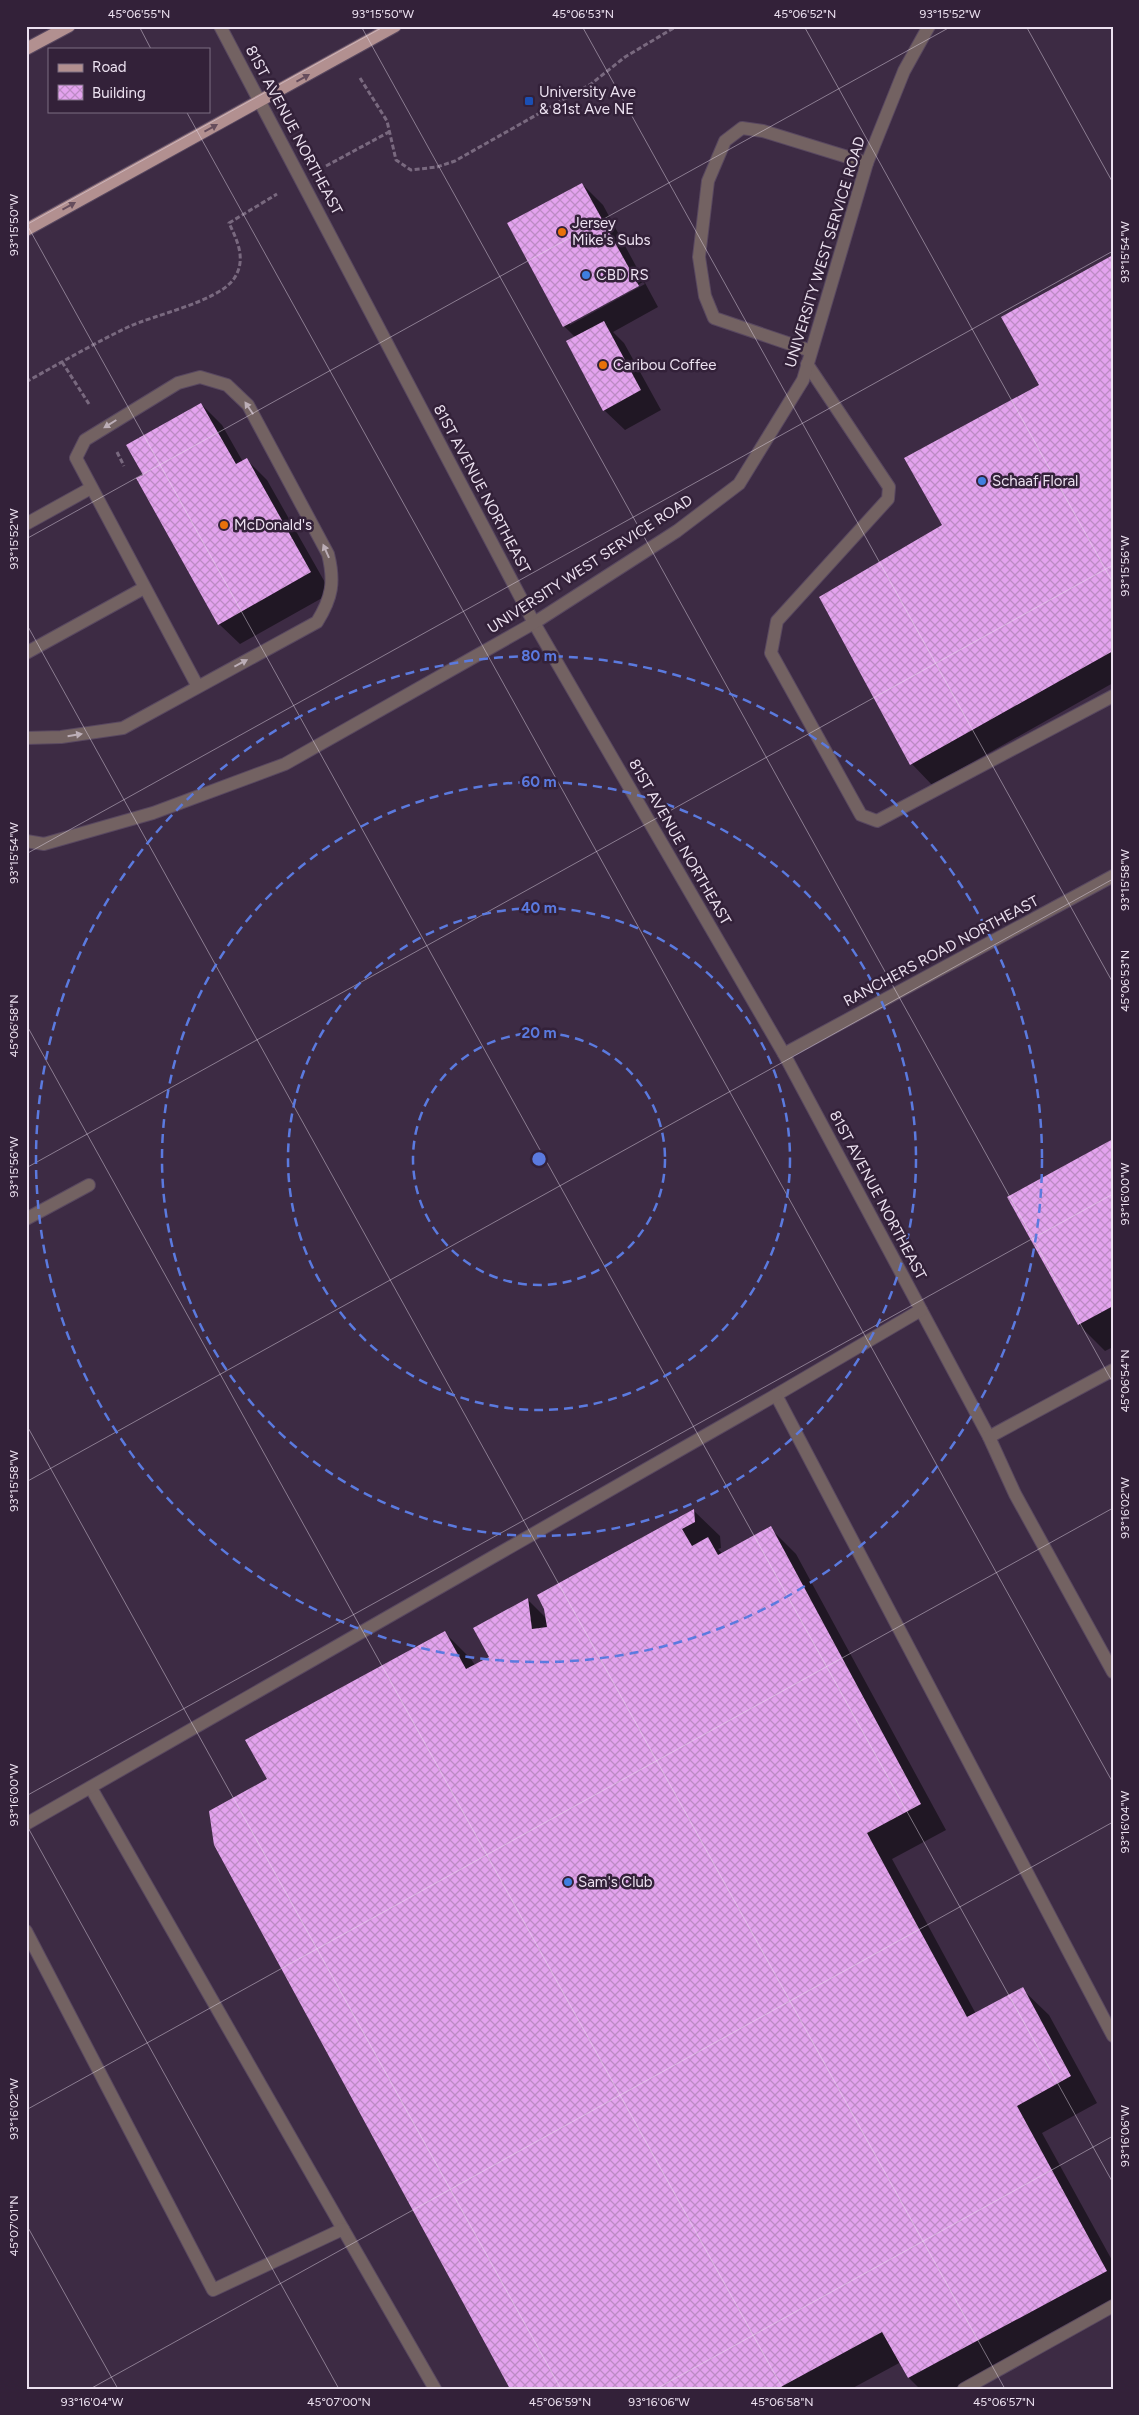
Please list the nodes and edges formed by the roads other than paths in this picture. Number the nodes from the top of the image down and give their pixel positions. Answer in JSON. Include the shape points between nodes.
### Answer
{"nodes":[{"id":1,"x":69,"y":26,"type":"edge"},
{"id":2,"x":220,"y":26,"type":"edge"},
{"id":3,"x":396,"y":26,"type":"edge"},
{"id":4,"x":929,"y":26,"type":"edge"},
{"id":5,"x":26,"y":49,"type":"edge"},
{"id":6,"x":260,"y":102,"type":"junction"},
{"id":7,"x":868,"y":163,"type":"junction"},
{"id":8,"x":26,"y":230,"type":"edge"},
{"id":9,"x":811,"y":351,"type":"junction"},
{"id":10,"x":807,"y":364,"type":"junction"},
{"id":11,"x":91,"y":488,"type":"junction"},
{"id":12,"x":26,"y":524,"type":"edge"},
{"id":13,"x":144,"y":588,"type":"junction"},
{"id":14,"x":534,"y":623,"type":"junction"},
{"id":15,"x":26,"y":653,"type":"edge"},
{"id":16,"x":198,"y":686,"type":"junction"},
{"id":17,"x":1113,"y":696,"type":"edge"},
{"id":18,"x":26,"y":738,"type":"edge"},
{"id":19,"x":26,"y":841,"type":"edge"},
{"id":20,"x":1113,"y":876,"type":"edge"},
{"id":21,"x":784,"y":1054,"type":"junction"},
{"id":22,"x":89,"y":1185,"type":"dead end"},
{"id":23,"x":26,"y":1219,"type":"edge"},
{"id":24,"x":921,"y":1310,"type":"junction"},
{"id":25,"x":1113,"y":1370,"type":"edge"},
{"id":26,"x":776,"y":1395,"type":"junction"},
{"id":27,"x":989,"y":1437,"type":"junction"},
{"id":28,"x":1113,"y":1672,"type":"edge"},
{"id":29,"x":91,"y":1788,"type":"junction"},
{"id":30,"x":26,"y":1824,"type":"edge"},
{"id":31,"x":26,"y":1931,"type":"edge"},
{"id":32,"x":1113,"y":2036,"type":"edge"},
{"id":33,"x":343,"y":2230,"type":"junction"},
{"id":34,"x":1113,"y":2306,"type":"edge"},
{"id":35,"x":971,"y":2387,"type":"edge"},
{"id":36,"x":435,"y":2389,"type":"edge"}],
"edges":[{"from":1,"to":5,"type":"main road"},
{"from":2,"to":6,"type":"street","name":"81ST AVENUE NORTHEAST"},
{"from":6,"to":3,"type":"main road","one_way":true},
{"from":4,"to":7,"type":"street","name":"UNIVERSITY WEST SERVICE ROAD","via":[[904,71]]},
{"from":8,"to":6,"type":"main road","one_way":true},
{"from":6,"to":14,"type":"street","name":"81ST AVENUE NORTHEAST"},
{"from":7,"to":9,"type":"street","name":"UNIVERSITY WEST SERVICE ROAD"},
{"from":7,"to":9,"type":"street","via":[[762,130],[742,128],[726,142],[708,181],[699,257],[705,296],[714,318]]},
{"from":9,"to":10,"type":"street","name":"UNIVERSITY WEST SERVICE ROAD"},
{"from":10,"to":14,"type":"street","name":"UNIVERSITY WEST SERVICE ROAD","via":[[803,380],[739,484],[677,532]]},
{"from":10,"to":17,"type":"street","via":[[889,487],[888,499],[777,621],[771,653],[861,815],[877,821]]},
{"from":11,"to":12,"type":"street"},
{"from":11,"to":13,"type":"street"},
{"from":16,"to":11,"type":"street","one_way":true,"via":[[317,622],[328,604],[333,575],[328,554],[267,440],[248,405],[227,385],[200,377],[178,383],[85,440],[76,458]]},
{"from":13,"to":15,"type":"street"},
{"from":13,"to":16,"type":"street"},
{"from":14,"to":19,"type":"street","name":"UNIVERSITY WEST SERVICE ROAD","via":[[285,764],[153,814],[44,844]]},
{"from":14,"to":21,"type":"street","name":"81ST AVENUE NORTHEAST"},
{"from":18,"to":16,"type":"street","one_way":true,"via":[[61,737],[123,728]]},
{"from":20,"to":21,"type":"street","name":"RANCHERS ROAD NORTHEAST"},
{"from":21,"to":24,"type":"street","name":"81ST AVENUE NORTHEAST"},
{"from":22,"to":23,"type":"street"},
{"from":24,"to":26,"type":"street"},
{"from":24,"to":27,"type":"street","name":"81ST AVENUE NORTHEAST"},
{"from":25,"to":27,"type":"street"},
{"from":26,"to":29,"type":"street"},
{"from":26,"to":32,"type":"street"},
{"from":27,"to":28,"type":"street","name":"81ST AVENUE NORTHEAST","via":[[1015,1494]]},
{"from":29,"to":30,"type":"street"},
{"from":29,"to":33,"type":"street"},
{"from":31,"to":33,"type":"street","via":[[214,2290]]},
{"from":33,"to":36,"type":"street"},
{"from":34,"to":35,"type":"street"}]}
